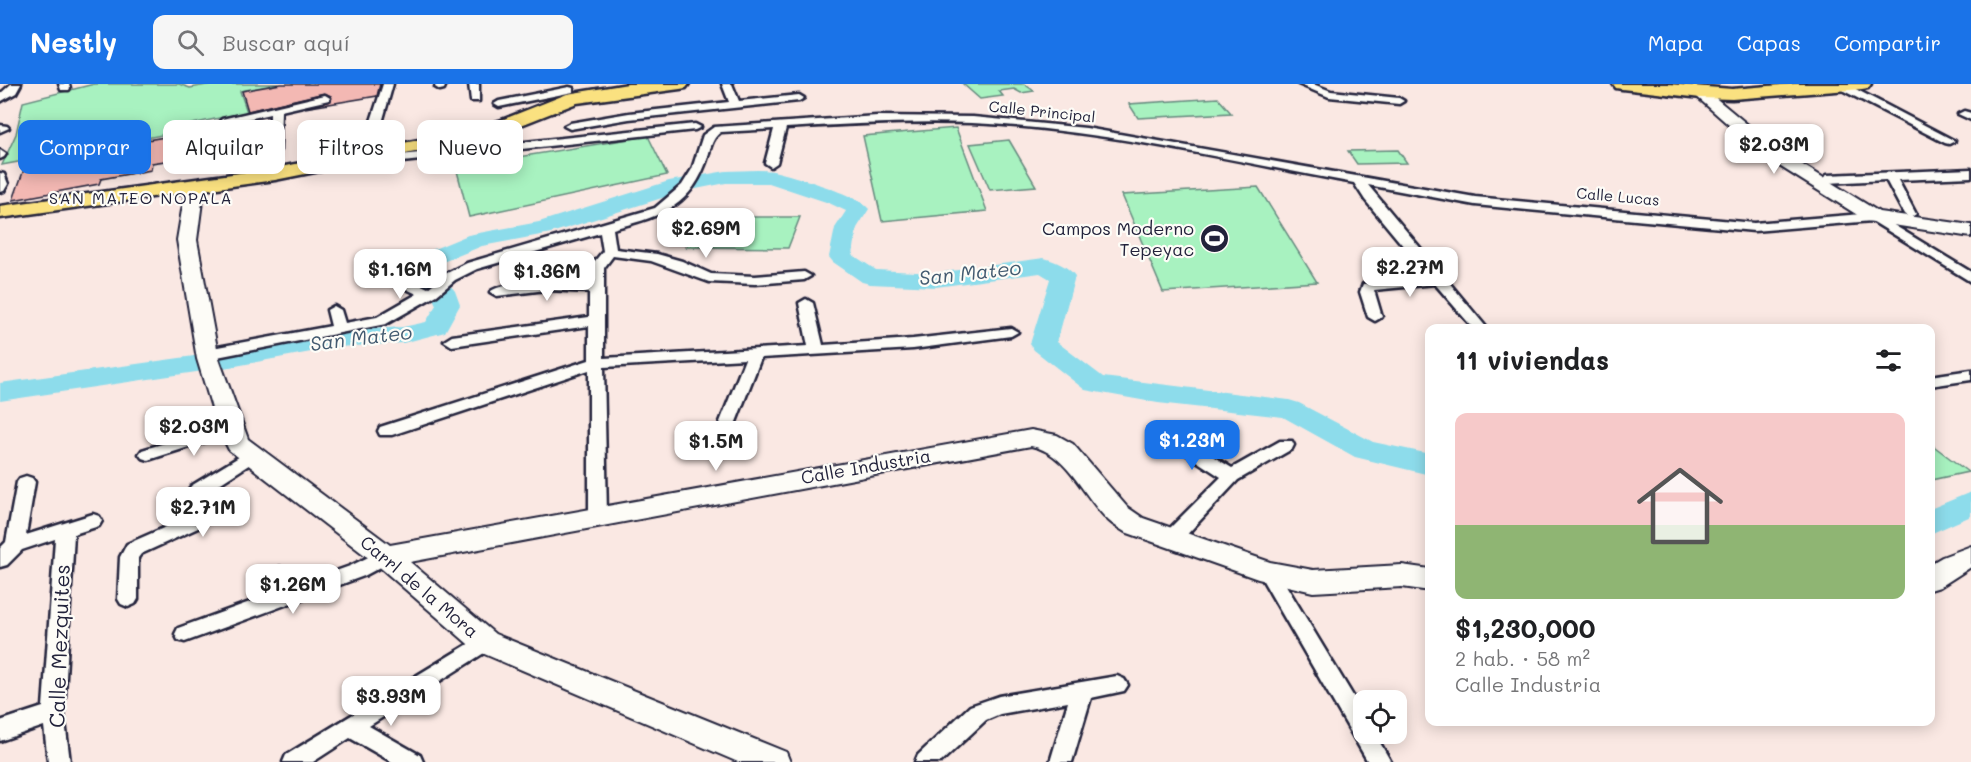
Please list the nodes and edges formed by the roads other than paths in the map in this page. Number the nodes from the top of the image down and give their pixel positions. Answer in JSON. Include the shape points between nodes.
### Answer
{"nodes":[{"id":1,"x":16,"y":84,"type":"edge"},
{"id":2,"x":388,"y":84,"type":"edge"},
{"id":3,"x":474,"y":84,"type":"edge"},
{"id":4,"x":680,"y":84,"type":"edge"},
{"id":5,"x":728,"y":84,"type":"edge"},
{"id":6,"x":1303,"y":84,"type":"edge"},
{"id":7,"x":1622,"y":84,"type":"edge"},
{"id":8,"x":1862,"y":84,"type":"edge"},
{"id":9,"x":1842,"y":86,"type":"junction"},
{"id":10,"x":617,"y":87,"type":"edge"},
{"id":11,"x":570,"y":92,"type":"edge"},
{"id":12,"x":1701,"y":93,"type":"junction"},
{"id":13,"x":325,"y":98,"type":"dead end"},
{"id":14,"x":799,"y":98,"type":"dead end"},
{"id":15,"x":0,"y":99,"type":"edge"},
{"id":16,"x":475,"y":99,"type":"dead end"},
{"id":17,"x":1399,"y":101,"type":"dead end"},
{"id":18,"x":499,"y":104,"type":"dead end"},
{"id":19,"x":735,"y":104,"type":"junction"},
{"id":20,"x":276,"y":110,"type":"junction"},
{"id":21,"x":231,"y":120,"type":"edge"},
{"id":22,"x":276,"y":120,"type":"edge"},
{"id":23,"x":377,"y":120,"type":"edge"},
{"id":24,"x":781,"y":124,"type":"junction"},
{"id":25,"x":570,"y":126,"type":"dead end"},
{"id":26,"x":695,"y":127,"type":"dead end"},
{"id":27,"x":1949,"y":141,"type":"dead end"},
{"id":28,"x":405,"y":147,"type":"edge"},
{"id":29,"x":405,"y":158,"type":"edge"},
{"id":30,"x":771,"y":163,"type":"dead end"},
{"id":31,"x":1971,"y":173,"type":"edge"},
{"id":32,"x":275,"y":174,"type":"edge"},
{"id":33,"x":0,"y":177,"type":"edge"},
{"id":34,"x":1890,"y":177,"type":"junction"},
{"id":35,"x":1827,"y":179,"type":"dead end"},
{"id":36,"x":1359,"y":181,"type":"junction"},
{"id":37,"x":195,"y":186,"type":"junction"},
{"id":38,"x":0,"y":188,"type":"edge"},
{"id":39,"x":0,"y":212,"type":"edge"},
{"id":40,"x":1910,"y":214,"type":"dead end"},
{"id":41,"x":1874,"y":217,"type":"junction"},
{"id":42,"x":606,"y":228,"type":"junction"},
{"id":43,"x":1971,"y":231,"type":"edge"},
{"id":44,"x":610,"y":252,"type":"junction"},
{"id":45,"x":388,"y":275,"type":"dead end"},
{"id":46,"x":804,"y":276,"type":"dead end"},
{"id":47,"x":1971,"y":278,"type":"edge"},
{"id":48,"x":1438,"y":279,"type":"junction"},
{"id":49,"x":596,"y":288,"type":"junction"},
{"id":50,"x":497,"y":292,"type":"dead end"},
{"id":51,"x":430,"y":293,"type":"junction"},
{"id":52,"x":806,"y":303,"type":"dead end"},
{"id":53,"x":334,"y":310,"type":"dead end"},
{"id":54,"x":1375,"y":317,"type":"dead end"},
{"id":55,"x":595,"y":321,"type":"junction"},
{"id":56,"x":1477,"y":324,"type":"edge"},
{"id":57,"x":339,"y":330,"type":"junction"},
{"id":58,"x":1011,"y":332,"type":"dead end"},
{"id":59,"x":452,"y":341,"type":"dead end"},
{"id":60,"x":817,"y":351,"type":"junction"},
{"id":61,"x":756,"y":354,"type":"junction"},
{"id":62,"x":210,"y":363,"type":"junction"},
{"id":63,"x":596,"y":363,"type":"junction"},
{"id":64,"x":1971,"y":375,"type":"edge"},
{"id":65,"x":1935,"y":380,"type":"edge"},
{"id":66,"x":728,"y":422,"type":"dead end"},
{"id":67,"x":230,"y":428,"type":"junction"},
{"id":68,"x":386,"y":431,"type":"dead end"},
{"id":69,"x":1170,"y":436,"type":"dead end"},
{"id":70,"x":1286,"y":445,"type":"dead end"},
{"id":71,"x":148,"y":454,"type":"dead end"},
{"id":72,"x":252,"y":455,"type":"junction"},
{"id":73,"x":1232,"y":476,"type":"junction"},
{"id":74,"x":26,"y":482,"type":"dead end"},
{"id":75,"x":598,"y":516,"type":"junction"},
{"id":76,"x":93,"y":521,"type":"dead end"},
{"id":77,"x":65,"y":530,"type":"junction"},
{"id":78,"x":1172,"y":538,"type":"junction"},
{"id":79,"x":8,"y":543,"type":"edge"},
{"id":80,"x":384,"y":556,"type":"junction"},
{"id":81,"x":1971,"y":556,"type":"edge"},
{"id":82,"x":0,"y":560,"type":"edge"},
{"id":83,"x":1268,"y":572,"type":"junction"},
{"id":84,"x":280,"y":574,"type":"dead end"},
{"id":85,"x":1935,"y":576,"type":"edge"},
{"id":86,"x":1425,"y":579,"type":"edge"},
{"id":87,"x":128,"y":599,"type":"dead end"},
{"id":88,"x":282,"y":599,"type":"junction"},
{"id":89,"x":185,"y":634,"type":"dead end"},
{"id":90,"x":485,"y":642,"type":"junction"},
{"id":91,"x":1117,"y":685,"type":"dead end"},
{"id":92,"x":1083,"y":689,"type":"junction"},
{"id":93,"x":53,"y":713,"type":"junction"},
{"id":94,"x":350,"y":727,"type":"junction"},
{"id":95,"x":0,"y":731,"type":"edge"},
{"id":96,"x":59,"y":762,"type":"edge"},
{"id":97,"x":294,"y":762,"type":"edge"},
{"id":98,"x":412,"y":762,"type":"edge"},
{"id":99,"x":774,"y":762,"type":"edge"},
{"id":100,"x":926,"y":762,"type":"edge"},
{"id":101,"x":1061,"y":762,"type":"edge"},
{"id":102,"x":1380,"y":762,"type":"edge"}],
"edges":[{"from":1,"to":15,"type":"street"},
{"from":2,"to":23,"type":"street"},
{"from":3,"to":16,"type":"street"},
{"from":4,"to":10,"type":"main road"},
{"from":5,"to":19,"type":"street"},
{"from":6,"to":17,"type":"street","via":[[1329,94]]},
{"from":7,"to":12,"type":"main road"},
{"from":8,"to":9,"type":"main road"},
{"from":9,"to":12,"type":"main road"},
{"from":9,"to":27,"type":"street"},
{"from":10,"to":11,"type":"main road"},
{"from":11,"to":18,"type":"street"},
{"from":11,"to":28,"type":"main road","via":[[490,130]]},
{"from":12,"to":41,"type":"street","via":[[1772,153]]},
{"from":13,"to":20,"type":"street"},
{"from":14,"to":19,"type":"street"},
{"from":19,"to":25,"type":"street"},
{"from":20,"to":21,"type":"street"},
{"from":20,"to":22,"type":"street"},
{"from":24,"to":30,"type":"street"},
{"from":24,"to":36,"type":"street","name":"Calle Principal","via":[[877,119],[974,120],[1086,131]]},
{"from":24,"to":42,"type":"street","name":"Calle Principal","via":[[718,129],[709,135],[699,168],[683,195],[660,211]]},
{"from":26,"to":29,"type":"street"},
{"from":31,"to":34,"type":"street"},
{"from":32,"to":37,"type":"main road"},
{"from":33,"to":38,"type":"street"},
{"from":34,"to":35,"type":"street"},
{"from":34,"to":40,"type":"street"},
{"from":36,"to":41,"type":"street","name":"Calle Lucas","via":[[1475,201],[1754,227]]},
{"from":36,"to":48,"type":"street"},
{"from":37,"to":39,"type":"main road"},
{"from":37,"to":62,"type":"street","name":"Carrl de la Mora","via":[[187,240]]},
{"from":41,"to":43,"type":"street"},
{"from":41,"to":47,"type":"street"},
{"from":42,"to":44,"type":"street"},
{"from":42,"to":51,"type":"street","via":[[472,266]]},
{"from":44,"to":46,"type":"street","via":[[652,257],[709,278]]},
{"from":44,"to":49,"type":"street","via":[[597,267]]},
{"from":45,"to":51,"type":"street"},
{"from":48,"to":54,"type":"street","via":[[1368,287]]},
{"from":48,"to":56,"type":"street"},
{"from":49,"to":50,"type":"street","via":[[546,286]]},
{"from":49,"to":55,"type":"street"},
{"from":51,"to":57,"type":"street","via":[[381,321]]},
{"from":52,"to":60,"type":"street"},
{"from":53,"to":57,"type":"street"},
{"from":55,"to":59,"type":"street"},
{"from":55,"to":63,"type":"street"},
{"from":57,"to":62,"type":"street"},
{"from":58,"to":60,"type":"street"},
{"from":60,"to":61,"type":"street"},
{"from":61,"to":63,"type":"street"},
{"from":61,"to":66,"type":"street"},
{"from":62,"to":67,"type":"street","name":"Carrl de la Mora"},
{"from":63,"to":68,"type":"street"},
{"from":63,"to":75,"type":"street"},
{"from":64,"to":65,"type":"street"},
{"from":67,"to":71,"type":"street"},
{"from":67,"to":72,"type":"street","name":"Carrl de la Mora","via":[[238,444]]},
{"from":69,"to":73,"type":"street"},
{"from":70,"to":73,"type":"street"},
{"from":72,"to":80,"type":"street","name":"Carrl de la Mora"},
{"from":72,"to":87,"type":"street","via":[[197,490],[192,523],[134,549],[129,557]]},
{"from":73,"to":78,"type":"street"},
{"from":74,"to":79,"type":"street"},
{"from":75,"to":78,"type":"street","name":"Calle Industria","via":[[1030,438],[1048,441],[1064,450],[1118,514],[1134,525]]},
{"from":75,"to":80,"type":"street","name":"Calle Industria"},
{"from":76,"to":77,"type":"street"},
{"from":77,"to":79,"type":"street"},
{"from":77,"to":93,"type":"street","name":"Calle Mezquites"},
{"from":78,"to":83,"type":"street","name":"Calle Industria"},
{"from":79,"to":82,"type":"street"},
{"from":80,"to":88,"type":"street","via":[[357,571]]},
{"from":80,"to":90,"type":"street","name":"Carrl de la Mora"},
{"from":81,"to":85,"type":"street"},
{"from":83,"to":86,"type":"street","name":"Calle Industria","via":[[1313,581],[1402,576]]},
{"from":83,"to":102,"type":"street"},
{"from":84,"to":88,"type":"street"},
{"from":88,"to":89,"type":"street"},
{"from":90,"to":94,"type":"street"},
{"from":90,"to":99,"type":"street","name":"Carrl de la Mora"},
{"from":91,"to":92,"type":"street"},
{"from":92,"to":100,"type":"street","via":[[999,705],[978,713]]},
{"from":92,"to":101,"type":"street"},
{"from":93,"to":95,"type":"street"},
{"from":93,"to":96,"type":"street","name":"Calle Mezquites"},
{"from":94,"to":97,"type":"street"},
{"from":94,"to":98,"type":"street"}]}
